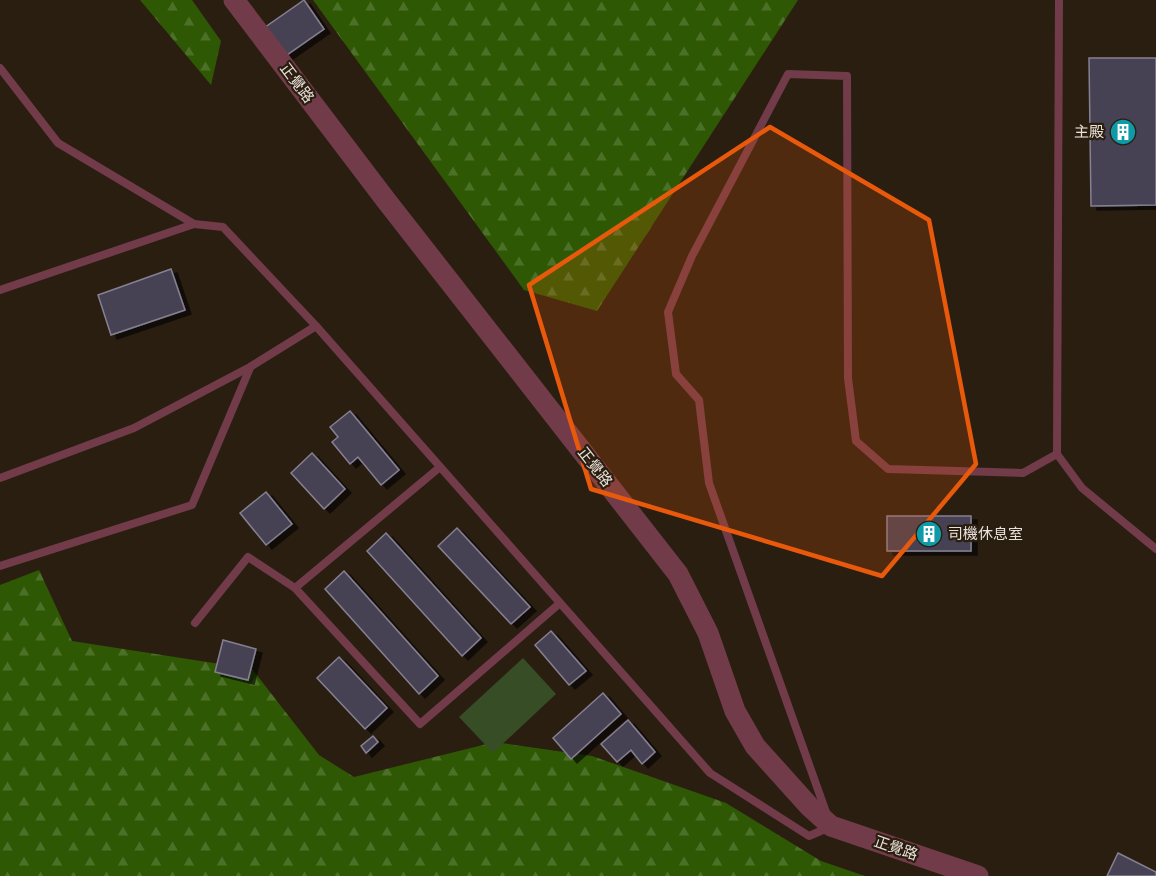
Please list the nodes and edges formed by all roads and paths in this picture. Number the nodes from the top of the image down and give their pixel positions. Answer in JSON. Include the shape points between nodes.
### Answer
{"nodes":[{"id":1,"x":234,"y":0,"type":"edge"},
{"id":2,"x":1059,"y":0,"type":"edge"},
{"id":3,"x":0,"y":68,"type":"edge"},
{"id":4,"x":194,"y":224,"type":"junction"},
{"id":5,"x":0,"y":290,"type":"edge"},
{"id":6,"x":316,"y":326,"type":"junction"},
{"id":7,"x":250,"y":367,"type":"junction"},
{"id":8,"x":1057,"y":454,"type":"junction"},
{"id":9,"x":440,"y":467,"type":"junction"},
{"id":10,"x":0,"y":478,"type":"edge"},
{"id":11,"x":1156,"y":549,"type":"edge"},
{"id":12,"x":0,"y":566,"type":"edge"},
{"id":13,"x":295,"y":588,"type":"junction"},
{"id":14,"x":560,"y":603,"type":"junction"},
{"id":15,"x":195,"y":623,"type":"dead end"},
{"id":16,"x":831,"y":826,"type":"junction"},
{"id":17,"x":978,"y":876,"type":"edge"}],
"edges":[{"from":1,"to":16,"type":"street","name":"正覺路","via":[[678,574],[708,633],[735,711],[755,747]]},
{"from":2,"to":8,"type":"lane"},
{"from":3,"to":4,"type":"lane","via":[[58,143]]},
{"from":4,"to":5,"type":"lane"},
{"from":4,"to":6,"type":"lane","via":[[223,227]]},
{"from":6,"to":7,"type":"lane"},
{"from":6,"to":9,"type":"lane"},
{"from":7,"to":10,"type":"lane","via":[[134,428]]},
{"from":7,"to":12,"type":"lane","via":[[192,505]]},
{"from":8,"to":11,"type":"lane","via":[[1082,488]]},
{"from":8,"to":16,"type":"lane","via":[[1023,473],[888,469],[856,441],[848,378],[847,76],[788,74],[692,256],[668,312],[675,374],[699,400],[709,483]]},
{"from":9,"to":13,"type":"lane"},
{"from":9,"to":14,"type":"lane"},
{"from":13,"to":14,"type":"lane","via":[[420,724]]},
{"from":13,"to":15,"type":"lane","via":[[248,557]]},
{"from":14,"to":16,"type":"lane","via":[[710,773],[809,836]]},
{"from":16,"to":17,"type":"street","name":"正覺路"}]}
